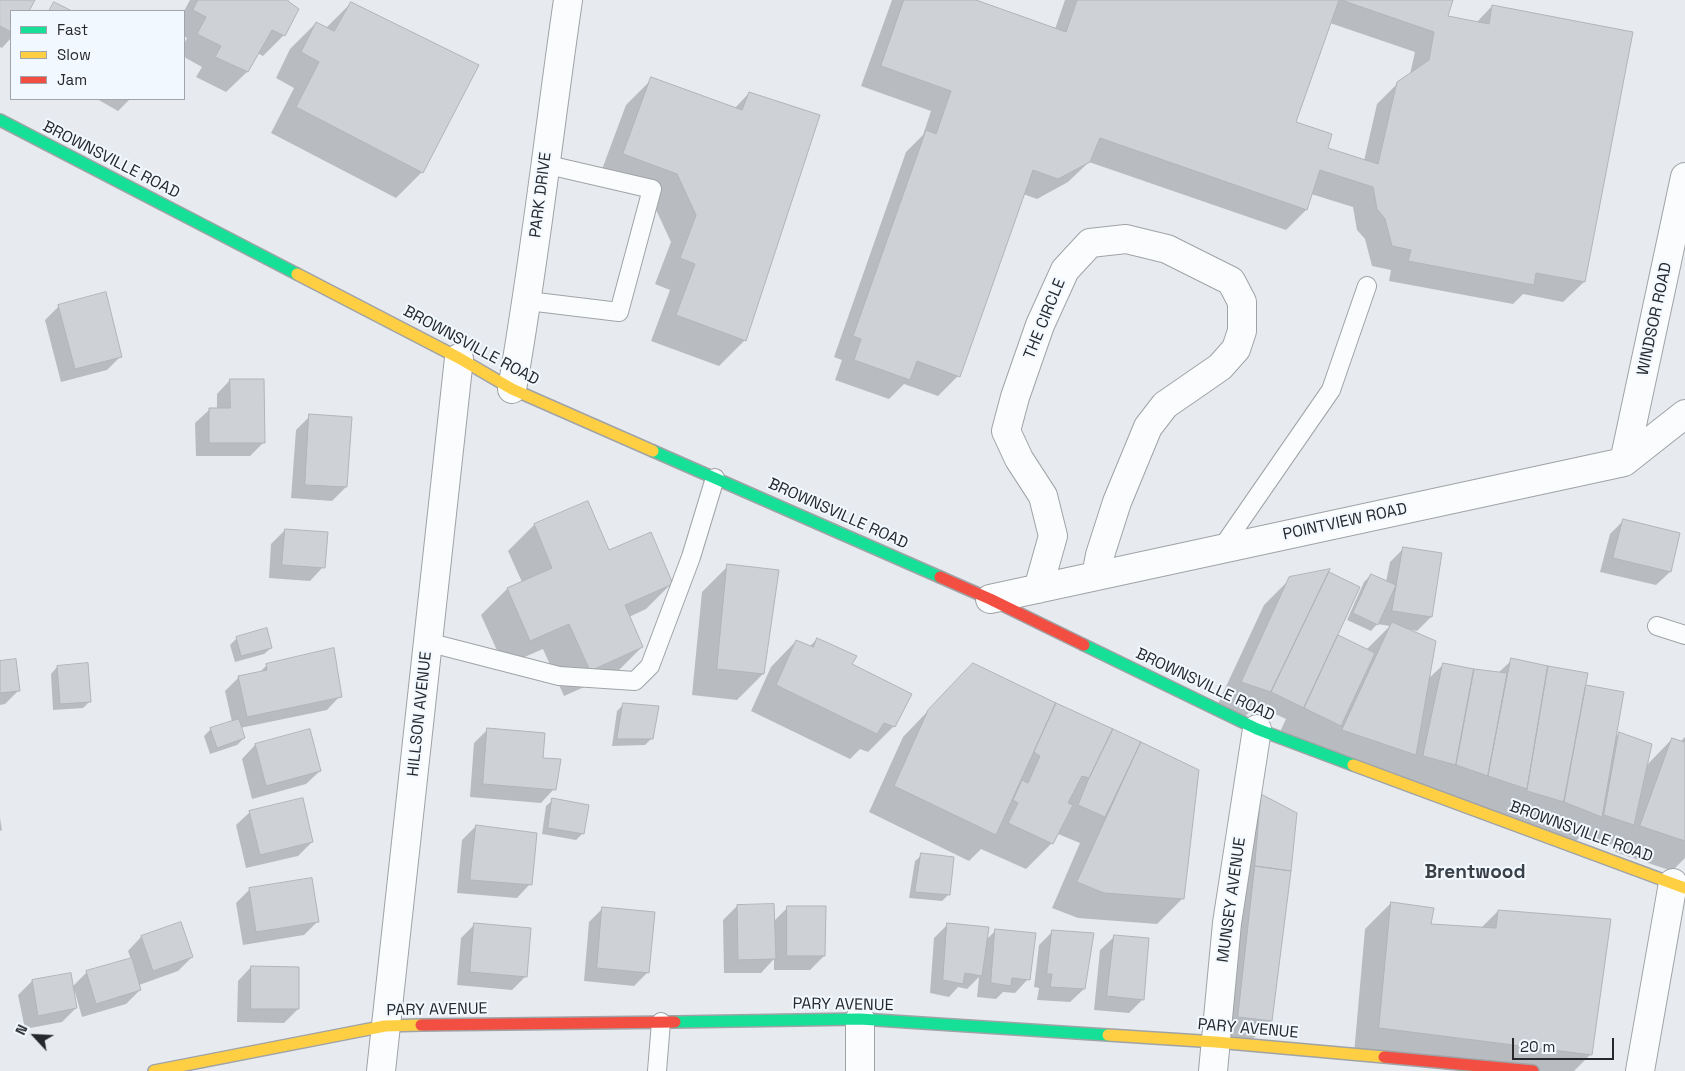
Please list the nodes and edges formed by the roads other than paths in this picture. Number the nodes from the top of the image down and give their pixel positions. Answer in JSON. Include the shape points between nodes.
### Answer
{"nodes":[{"id":1,"x":568,"y":0,"type":"edge"},
{"id":2,"x":0,"y":120,"type":"edge"},
{"id":3,"x":544,"y":164,"type":"junction"},
{"id":4,"x":1685,"y":177,"type":"edge"},
{"id":5,"x":1367,"y":286,"type":"dead end"},
{"id":6,"x":528,"y":301,"type":"junction"},
{"id":7,"x":459,"y":358,"type":"junction"},
{"id":8,"x":512,"y":389,"type":"junction"},
{"id":9,"x":1685,"y":414,"type":"edge"},
{"id":10,"x":1624,"y":462,"type":"junction"},
{"id":11,"x":715,"y":478,"type":"junction"},
{"id":12,"x":1221,"y":549,"type":"junction"},
{"id":13,"x":1096,"y":576,"type":"junction"},
{"id":14,"x":1038,"y":589,"type":"junction"},
{"id":15,"x":990,"y":599,"type":"junction"},
{"id":16,"x":1657,"y":626,"type":"dead end"},
{"id":17,"x":1685,"y":635,"type":"edge"},
{"id":18,"x":428,"y":642,"type":"junction"},
{"id":19,"x":1258,"y":729,"type":"junction"},
{"id":20,"x":1679,"y":885,"type":"edge"},
{"id":21,"x":860,"y":1019,"type":"junction"},
{"id":22,"x":661,"y":1022,"type":"junction"},
{"id":23,"x":385,"y":1026,"type":"junction"},
{"id":24,"x":1216,"y":1042,"type":"junction"},
{"id":25,"x":1418,"y":1066,"type":"edge"},
{"id":26,"x":154,"y":1071,"type":"edge"},
{"id":27,"x":381,"y":1071,"type":"edge"},
{"id":28,"x":657,"y":1071,"type":"edge"},
{"id":29,"x":860,"y":1071,"type":"edge"},
{"id":30,"x":1213,"y":1071,"type":"edge"},
{"id":31,"x":1533,"y":1071,"type":"edge"},
{"id":32,"x":1640,"y":1071,"type":"edge"}],
"edges":[{"from":1,"to":3,"type":"street","name":"PARK DRIVE"},
{"from":2,"to":7,"type":"main road","name":"BROWNSVILLE ROAD"},
{"from":3,"to":6,"type":"street","name":"PARK DRIVE"},
{"from":3,"to":6,"type":"lane","via":[[652,189],[619,312]]},
{"from":4,"to":10,"type":"street","name":"WINDSOR ROAD"},
{"from":5,"to":12,"type":"lane","via":[[1331,390]]},
{"from":6,"to":8,"type":"street","name":"PARK DRIVE"},
{"from":7,"to":8,"type":"main road","name":"BROWNSVILLE ROAD"},
{"from":7,"to":18,"type":"street","name":"HILLSON AVENUE"},
{"from":8,"to":11,"type":"main road","name":"BROWNSVILLE ROAD"},
{"from":9,"to":10,"type":"street","name":"POINTVIEW ROAD"},
{"from":10,"to":12,"type":"street","name":"POINTVIEW ROAD"},
{"from":11,"to":15,"type":"main road","name":"BROWNSVILLE ROAD"},
{"from":11,"to":18,"type":"lane","via":[[691,557],[650,666],[635,682],[559,676]]},
{"from":12,"to":13,"type":"street","name":"POINTVIEW ROAD"},
{"from":13,"to":14,"type":"street","name":"POINTVIEW ROAD"},
{"from":13,"to":14,"type":"street","name":"THE CIRCLE","via":[[1118,502],[1148,427],[1165,405],[1220,367],[1236,349],[1242,332],[1242,302],[1231,281],[1167,249],[1126,239],[1090,243],[1065,270],[1040,325],[1006,431],[1019,459],[1043,496],[1053,536]]},
{"from":14,"to":15,"type":"street","name":"POINTVIEW ROAD"},
{"from":15,"to":19,"type":"main road","name":"BROWNSVILLE ROAD"},
{"from":16,"to":17,"type":"lane"},
{"from":18,"to":23,"type":"street","name":"HILLSON AVENUE"},
{"from":19,"to":20,"type":"main road","name":"BROWNSVILLE ROAD"},
{"from":19,"to":24,"type":"street","name":"MUNSEY AVENUE","via":[[1227,923]]},
{"from":20,"to":32,"type":"street"},
{"from":21,"to":22,"type":"main road","name":"PARY AVENUE"},
{"from":21,"to":24,"type":"main road","name":"PARY AVENUE"},
{"from":21,"to":29,"type":"street"},
{"from":22,"to":23,"type":"main road","name":"PARY AVENUE"},
{"from":22,"to":28,"type":"lane"},
{"from":23,"to":26,"type":"main road","name":"PARY AVENUE"},
{"from":23,"to":27,"type":"street","name":"HILLSON AVENUE"},
{"from":24,"to":25,"type":"main road","name":"PARY AVENUE"},
{"from":24,"to":30,"type":"street","name":"MUNSEY AVENUE"},
{"from":25,"to":31,"type":"main road","name":"PARY AVENUE"}]}
